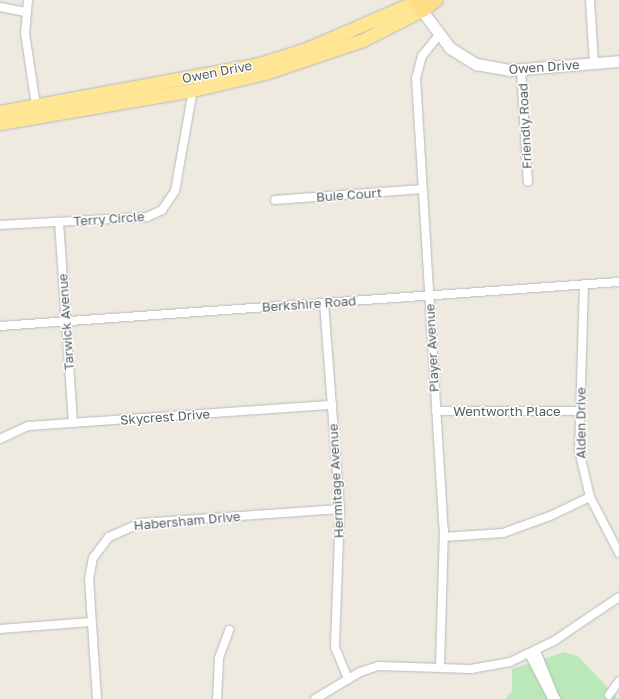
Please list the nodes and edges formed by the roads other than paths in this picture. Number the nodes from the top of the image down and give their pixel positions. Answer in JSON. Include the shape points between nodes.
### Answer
{"nodes":[{"id":1,"x":28,"y":0,"type":"edge"},
{"id":2,"x":436,"y":0,"type":"edge"},
{"id":3,"x":590,"y":0,"type":"edge"},
{"id":4,"x":417,"y":3,"type":"edge"},
{"id":5,"x":0,"y":7,"type":"edge"},
{"id":6,"x":26,"y":12,"type":"junction"},
{"id":7,"x":439,"y":35,"type":"junction"},
{"id":8,"x":619,"y":61,"type":"edge"},
{"id":9,"x":594,"y":63,"type":"junction"},
{"id":10,"x":521,"y":69,"type":"junction"},
{"id":11,"x":193,"y":90,"type":"junction"},
{"id":12,"x":36,"y":106,"type":"junction"},
{"id":13,"x":0,"y":112,"type":"edge"},
{"id":14,"x":0,"y":123,"type":"edge"},
{"id":15,"x":528,"y":182,"type":"dead end"},
{"id":16,"x":422,"y":189,"type":"junction"},
{"id":17,"x":275,"y":200,"type":"dead end"},
{"id":18,"x":59,"y":222,"type":"junction"},
{"id":19,"x":0,"y":225,"type":"edge"},
{"id":20,"x":619,"y":282,"type":"edge"},
{"id":21,"x":584,"y":284,"type":"junction"},
{"id":22,"x":428,"y":296,"type":"junction"},
{"id":23,"x":324,"y":303,"type":"junction"},
{"id":24,"x":66,"y":321,"type":"junction"},
{"id":25,"x":0,"y":326,"type":"edge"},
{"id":26,"x":332,"y":405,"type":"junction"},
{"id":27,"x":436,"y":411,"type":"junction"},
{"id":28,"x":579,"y":411,"type":"junction"},
{"id":29,"x":73,"y":423,"type":"junction"},
{"id":30,"x":0,"y":439,"type":"edge"},
{"id":31,"x":590,"y":497,"type":"junction"},
{"id":32,"x":340,"y":509,"type":"junction"},
{"id":33,"x":444,"y":537,"type":"junction"},
{"id":34,"x":619,"y":553,"type":"edge"},
{"id":35,"x":619,"y":597,"type":"edge"},
{"id":36,"x":91,"y":622,"type":"junction"},
{"id":37,"x":0,"y":629,"type":"edge"},
{"id":38,"x":229,"y":630,"type":"dead end"},
{"id":39,"x":533,"y":652,"type":"junction"},
{"id":40,"x":440,"y":667,"type":"junction"},
{"id":41,"x":348,"y":680,"type":"junction"},
{"id":42,"x":619,"y":681,"type":"edge"},
{"id":43,"x":609,"y":695,"type":"dead end"},
{"id":44,"x":97,"y":699,"type":"edge"},
{"id":45,"x":217,"y":699,"type":"edge"},
{"id":46,"x":315,"y":699,"type":"edge"},
{"id":47,"x":556,"y":699,"type":"edge"}],
"edges":[{"from":1,"to":6,"type":"street"},
{"from":2,"to":4,"type":"highway"},
{"from":3,"to":9,"type":"street"},
{"from":4,"to":7,"type":"main road","name":"Owen Drive"},
{"from":4,"to":11,"type":"highway","name":"Owen Drive","via":[[363,40],[294,65]]},
{"from":4,"to":12,"type":"highway","name":"Owen Drive","via":[[304,50],[259,64]]},
{"from":5,"to":6,"type":"street"},
{"from":6,"to":12,"type":"street","via":[[25,33]]},
{"from":7,"to":10,"type":"main road","name":"Owen Drive","via":[[450,48],[476,64]]},
{"from":7,"to":16,"type":"street","name":"Player Avenue","via":[[422,56],[416,78]]},
{"from":8,"to":9,"type":"main road","name":"Owen Drive"},
{"from":9,"to":10,"type":"main road","name":"Owen Drive"},
{"from":10,"to":15,"type":"street","name":"Friendly Road"},
{"from":11,"to":14,"type":"highway","name":"Owen Drive"},
{"from":11,"to":18,"type":"street","name":"Terry Circle","via":[[175,190],[168,205],[148,217]]},
{"from":12,"to":13,"type":"highway","name":"Owen Drive"},
{"from":16,"to":17,"type":"street","name":"Buie Court"},
{"from":16,"to":22,"type":"street","name":"Player Avenue"},
{"from":18,"to":19,"type":"street","name":"Terry Circle"},
{"from":18,"to":24,"type":"street","name":"Tarwick Avenue"},
{"from":20,"to":21,"type":"street","name":"Berkshire Road"},
{"from":21,"to":22,"type":"street","name":"Berkshire Road"},
{"from":21,"to":28,"type":"street","name":"Alden Drive"},
{"from":22,"to":23,"type":"street","name":"Berkshire Road"},
{"from":22,"to":27,"type":"street","name":"Player Avenue"},
{"from":23,"to":24,"type":"street","name":"Berkshire Road"},
{"from":23,"to":26,"type":"street","name":"Hermitage Avenue"},
{"from":24,"to":25,"type":"street","name":"Berkshire Road"},
{"from":24,"to":29,"type":"street","name":"Tarwick Avenue"},
{"from":26,"to":29,"type":"street","name":"Skycrest Drive"},
{"from":26,"to":32,"type":"street","name":"Hermitage Avenue"},
{"from":27,"to":28,"type":"street","name":"Wentworth Place"},
{"from":27,"to":33,"type":"street","name":"Player Avenue"},
{"from":28,"to":31,"type":"street","name":"Alden Drive","via":[[579,450]]},
{"from":29,"to":30,"type":"street","name":"Skycrest Drive","via":[[28,426]]},
{"from":31,"to":33,"type":"street","via":[[550,516],[503,532]]},
{"from":31,"to":34,"type":"street","name":"Alden Drive"},
{"from":32,"to":36,"type":"street","name":"Habersham Drive","via":[[142,523],[124,528],[106,540],[93,558],[88,588]]},
{"from":32,"to":41,"type":"street","name":"Hermitage Avenue","via":[[335,647]]},
{"from":33,"to":40,"type":"street","name":"Player Avenue"},
{"from":35,"to":39,"type":"street"},
{"from":36,"to":37,"type":"street"},
{"from":36,"to":44,"type":"street","name":"Habersham Drive"},
{"from":38,"to":45,"type":"street","via":[[219,658]]},
{"from":39,"to":40,"type":"street","via":[[484,668]]},
{"from":39,"to":47,"type":"street","via":[[551,696]]},
{"from":40,"to":41,"type":"street","via":[[379,666]]},
{"from":41,"to":46,"type":"street"},
{"from":42,"to":43,"type":"street"}]}
